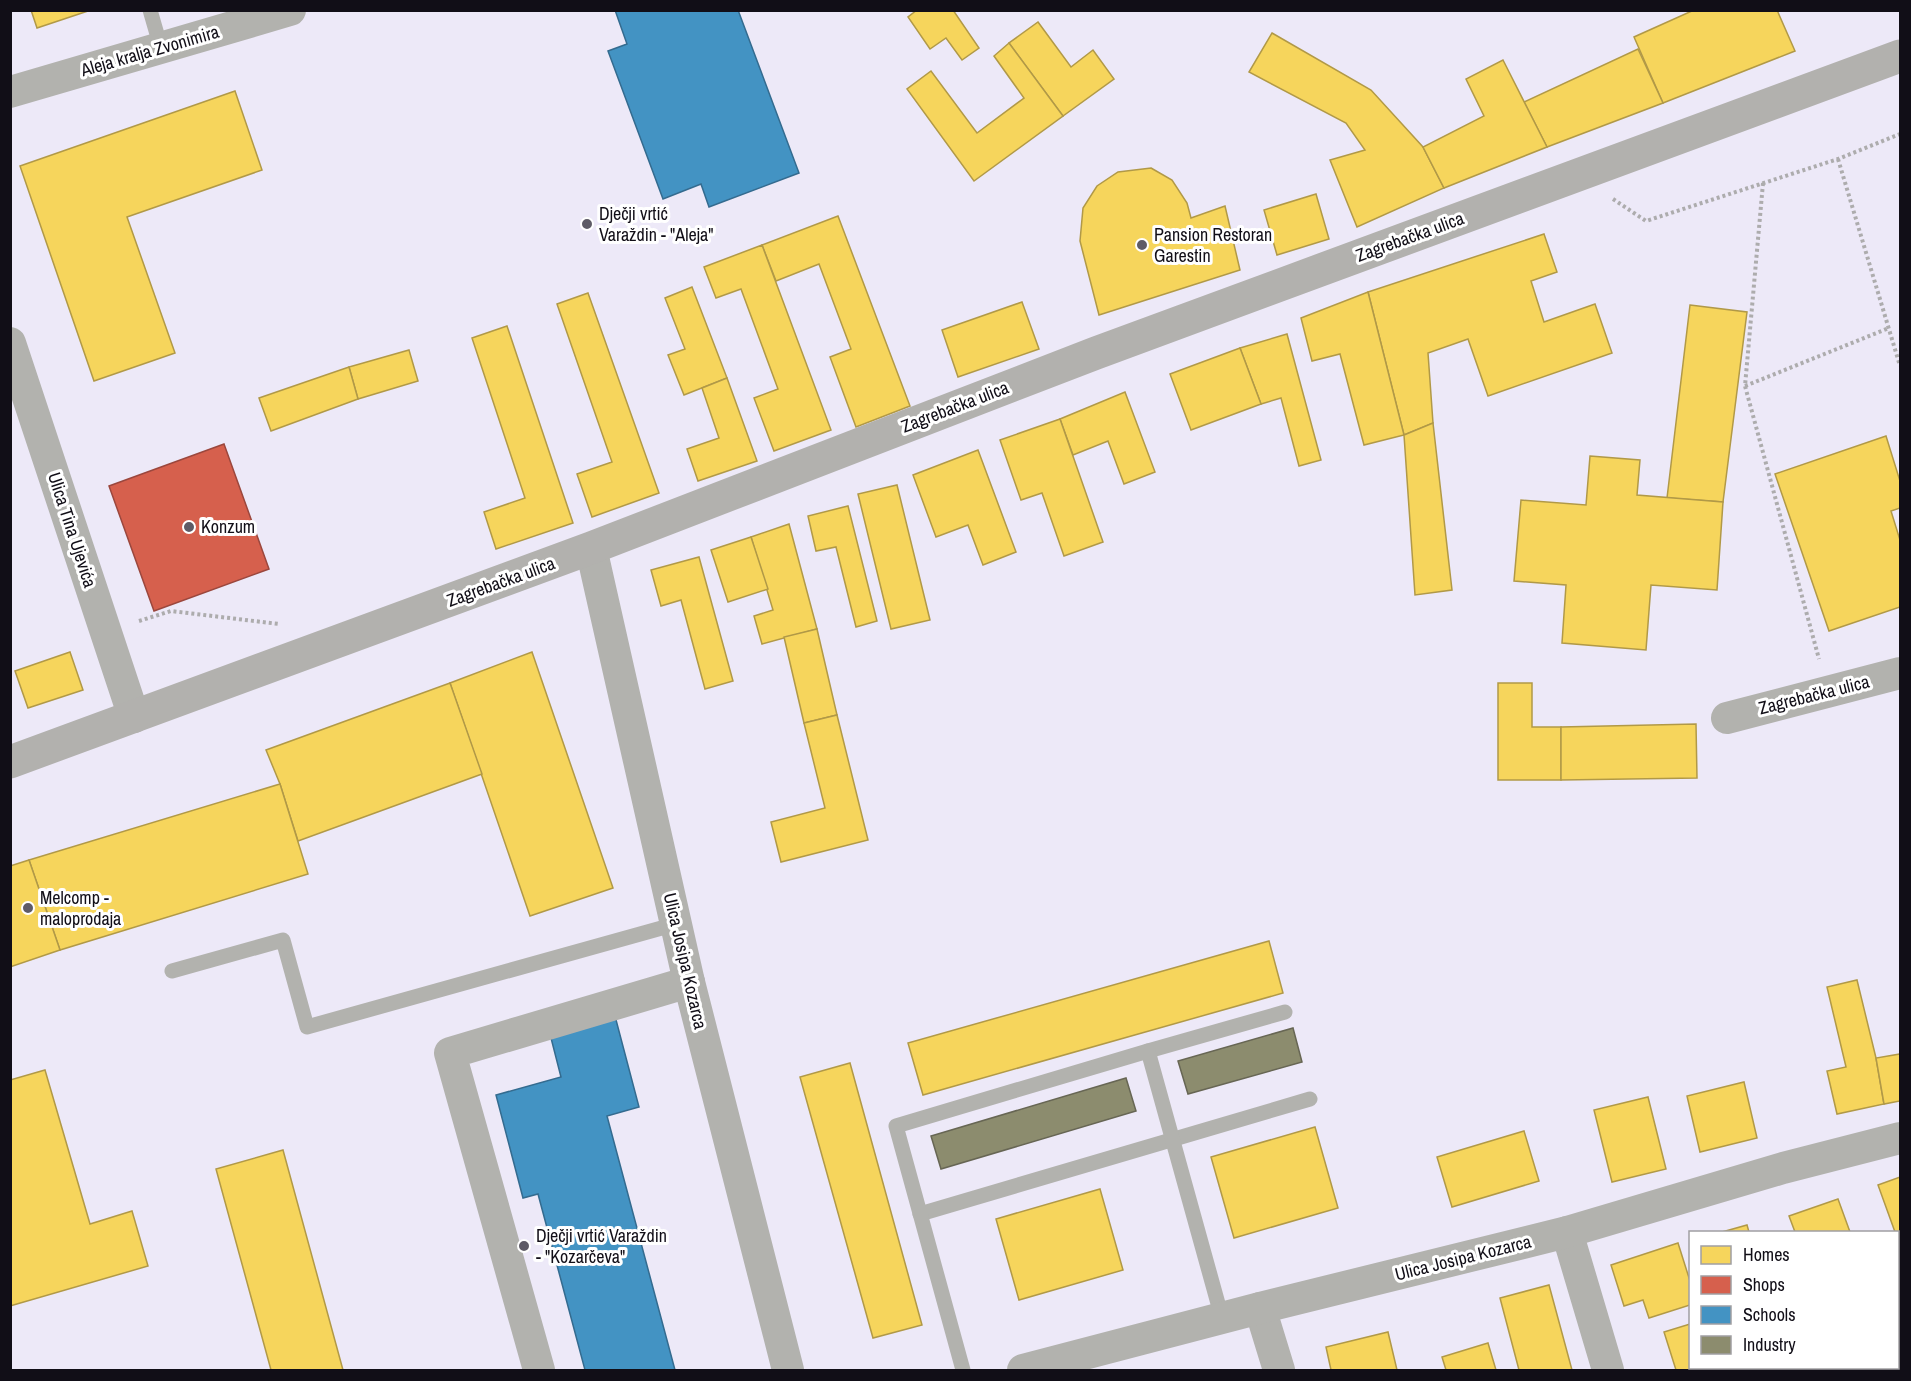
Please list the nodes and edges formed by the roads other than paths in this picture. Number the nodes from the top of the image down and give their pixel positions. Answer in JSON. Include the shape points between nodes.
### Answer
{"nodes":[{"id":1,"x":150,"y":10,"type":"edge"},
{"id":2,"x":290,"y":10,"type":"edge"},
{"id":3,"x":250,"y":16,"type":"edge"},
{"id":4,"x":161,"y":48,"type":"junction"},
{"id":5,"x":1900,"y":56,"type":"edge"},
{"id":6,"x":10,"y":92,"type":"edge"},
{"id":7,"x":13,"y":358,"type":"edge"},
{"id":8,"x":591,"y":548,"type":"junction"},
{"id":9,"x":1900,"y":673,"type":"edge"},
{"id":10,"x":134,"y":717,"type":"junction"},
{"id":11,"x":1727,"y":718,"type":"dead end"},
{"id":12,"x":10,"y":762,"type":"edge"},
{"id":13,"x":676,"y":924,"type":"junction"},
{"id":14,"x":172,"y":971,"type":"dead end"},
{"id":15,"x":689,"y":982,"type":"junction"},
{"id":16,"x":1285,"y":1012,"type":"dead end"},
{"id":17,"x":1148,"y":1051,"type":"junction"},
{"id":18,"x":1310,"y":1099,"type":"dead end"},
{"id":19,"x":1900,"y":1138,"type":"edge"},
{"id":20,"x":1173,"y":1140,"type":"junction"},
{"id":21,"x":920,"y":1214,"type":"junction"},
{"id":22,"x":1567,"y":1232,"type":"junction"},
{"id":23,"x":1260,"y":1308,"type":"junction"},
{"id":24,"x":1222,"y":1318,"type":"junction"},
{"id":25,"x":539,"y":1371,"type":"edge"},
{"id":26,"x":788,"y":1371,"type":"edge"},
{"id":27,"x":963,"y":1371,"type":"edge"},
{"id":28,"x":1023,"y":1371,"type":"edge"},
{"id":29,"x":1279,"y":1371,"type":"edge"},
{"id":30,"x":1608,"y":1371,"type":"edge"}],
"edges":[{"from":1,"to":4,"type":"lane"},
{"from":2,"to":3,"type":"street","name":"Aleja kralja Zvonimira"},
{"from":3,"to":4,"type":"street","name":"Aleja kralja Zvonimira"},
{"from":4,"to":6,"type":"street","name":"Aleja kralja Zvonimira"},
{"from":5,"to":8,"type":"street","name":"Zagrebačka ulica","via":[[1096,353]]},
{"from":7,"to":10,"type":"street","name":"Ulica Tina Ujevića"},
{"from":8,"to":10,"type":"street","name":"Zagrebačka ulica"},
{"from":8,"to":13,"type":"street","name":"Ulica Josipa Kozarca"},
{"from":9,"to":11,"type":"street","name":"Zagrebačka ulica"},
{"from":10,"to":12,"type":"street","name":"Zagrebačka ulica"},
{"from":13,"to":14,"type":"lane","via":[[307,1027],[283,940]]},
{"from":13,"to":15,"type":"street","name":"Ulica Josipa Kozarca"},
{"from":15,"to":25,"type":"street","via":[[450,1053]]},
{"from":15,"to":26,"type":"street","name":"Ulica Josipa Kozarca"},
{"from":16,"to":17,"type":"lane"},
{"from":17,"to":20,"type":"lane"},
{"from":17,"to":21,"type":"lane","via":[[896,1126]]},
{"from":18,"to":20,"type":"lane"},
{"from":19,"to":22,"type":"street","name":"Ulica Josipa Kozarca"},
{"from":20,"to":21,"type":"lane"},
{"from":20,"to":24,"type":"lane"},
{"from":21,"to":27,"type":"lane"},
{"from":22,"to":23,"type":"street","name":"Ulica Josipa Kozarca"},
{"from":22,"to":30,"type":"street"},
{"from":23,"to":24,"type":"street","name":"Ulica Josipa Kozarca"},
{"from":23,"to":29,"type":"street"},
{"from":24,"to":28,"type":"street","name":"Ulica Josipa Kozarca"}]}
